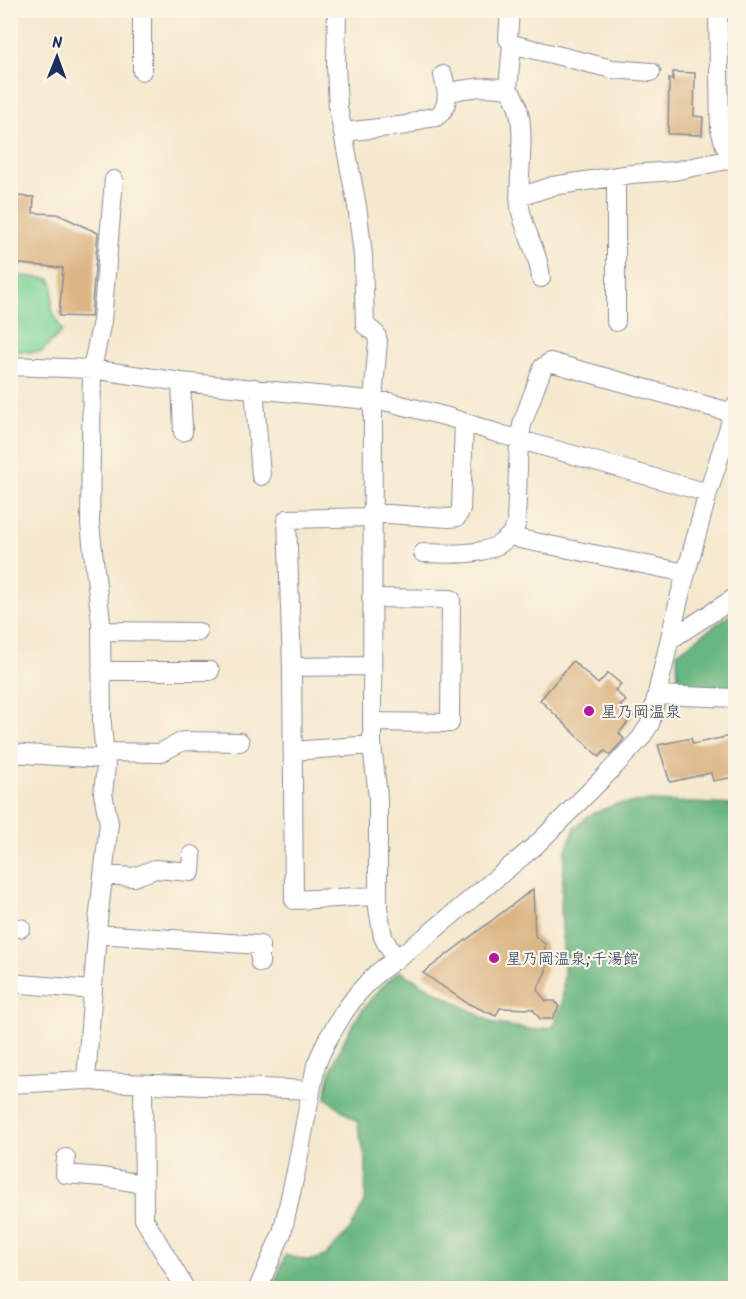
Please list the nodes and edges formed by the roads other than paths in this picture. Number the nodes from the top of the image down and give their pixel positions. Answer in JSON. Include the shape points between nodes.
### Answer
{"nodes":[{"id":1,"x":142,"y":10,"type":"edge"},
{"id":2,"x":337,"y":10,"type":"edge"},
{"id":3,"x":510,"y":10,"type":"edge"},
{"id":4,"x":724,"y":18,"type":"edge"},
{"id":5,"x":512,"y":44,"type":"junction"},
{"id":6,"x":142,"y":71,"type":"dead end"},
{"id":7,"x":651,"y":72,"type":"dead end"},
{"id":8,"x":443,"y":75,"type":"dead end"},
{"id":9,"x":508,"y":89,"type":"junction"},
{"id":10,"x":447,"y":93,"type":"junction"},
{"id":11,"x":343,"y":132,"type":"junction"},
{"id":12,"x":734,"y":162,"type":"edge"},
{"id":13,"x":616,"y":177,"type":"junction"},
{"id":14,"x":114,"y":180,"type":"dead end"},
{"id":15,"x":519,"y":197,"type":"junction"},
{"id":16,"x":541,"y":278,"type":"dead end"},
{"id":17,"x":616,"y":322,"type":"dead end"},
{"id":18,"x":10,"y":366,"type":"edge"},
{"id":19,"x":92,"y":369,"type":"junction"},
{"id":20,"x":181,"y":382,"type":"junction"},
{"id":21,"x":254,"y":388,"type":"junction"},
{"id":22,"x":373,"y":400,"type":"junction"},
{"id":23,"x":734,"y":409,"type":"edge"},
{"id":24,"x":464,"y":423,"type":"junction"},
{"id":25,"x":183,"y":432,"type":"dead end"},
{"id":26,"x":519,"y":440,"type":"junction"},
{"id":27,"x":261,"y":476,"type":"dead end"},
{"id":28,"x":708,"y":493,"type":"junction"},
{"id":29,"x":372,"y":515,"type":"junction"},
{"id":30,"x":512,"y":534,"type":"junction"},
{"id":31,"x":423,"y":553,"type":"dead end"},
{"id":32,"x":686,"y":573,"type":"junction"},
{"id":33,"x":735,"y":597,"type":"edge"},
{"id":34,"x":371,"y":598,"type":"junction"},
{"id":35,"x":101,"y":631,"type":"junction"},
{"id":36,"x":198,"y":632,"type":"dead end"},
{"id":37,"x":671,"y":639,"type":"junction"},
{"id":38,"x":371,"y":666,"type":"junction"},
{"id":39,"x":292,"y":667,"type":"junction"},
{"id":40,"x":101,"y":671,"type":"junction"},
{"id":41,"x":210,"y":673,"type":"dead end"},
{"id":42,"x":657,"y":695,"type":"junction"},
{"id":43,"x":735,"y":698,"type":"edge"},
{"id":44,"x":372,"y":722,"type":"junction"},
{"id":45,"x":240,"y":742,"type":"dead end"},
{"id":46,"x":372,"y":745,"type":"junction"},
{"id":47,"x":293,"y":751,"type":"junction"},
{"id":48,"x":10,"y":753,"type":"edge"},
{"id":49,"x":105,"y":755,"type":"junction"},
{"id":50,"x":192,"y":855,"type":"dead end"},
{"id":51,"x":103,"y":875,"type":"junction"},
{"id":52,"x":377,"y":896,"type":"junction"},
{"id":53,"x":97,"y":934,"type":"junction"},
{"id":54,"x":396,"y":960,"type":"junction"},
{"id":55,"x":260,"y":963,"type":"dead end"},
{"id":56,"x":10,"y":983,"type":"edge"},
{"id":57,"x":93,"y":990,"type":"junction"},
{"id":58,"x":86,"y":1080,"type":"junction"},
{"id":59,"x":10,"y":1084,"type":"edge"},
{"id":60,"x":143,"y":1084,"type":"junction"},
{"id":61,"x":311,"y":1090,"type":"junction"},
{"id":62,"x":66,"y":1158,"type":"dead end"},
{"id":63,"x":144,"y":1184,"type":"junction"},
{"id":64,"x":185,"y":1288,"type":"edge"},
{"id":65,"x":258,"y":1288,"type":"edge"}],
"edges":[{"from":1,"to":6,"type":"street"},
{"from":2,"to":11,"type":"street","via":[[336,91]]},
{"from":3,"to":5,"type":"street","via":[[508,39]]},
{"from":4,"to":12,"type":"street","via":[[720,129]]},
{"from":5,"to":7,"type":"street","via":[[612,69]]},
{"from":5,"to":9,"type":"street"},
{"from":8,"to":10,"type":"street"},
{"from":9,"to":10,"type":"street"},
{"from":9,"to":15,"type":"street","via":[[519,116]]},
{"from":10,"to":11,"type":"street","via":[[442,112],[436,117],[407,125]]},
{"from":11,"to":22,"type":"street","via":[[362,245],[364,325],[376,334],[378,341]]},
{"from":12,"to":13,"type":"street"},
{"from":13,"to":15,"type":"street","via":[[553,186]]},
{"from":13,"to":17,"type":"street"},
{"from":14,"to":19,"type":"street","via":[[102,321]]},
{"from":15,"to":16,"type":"street"},
{"from":18,"to":19,"type":"street"},
{"from":19,"to":20,"type":"street"},
{"from":19,"to":35,"type":"street","via":[[90,524]]},
{"from":20,"to":21,"type":"street"},
{"from":20,"to":25,"type":"street"},
{"from":21,"to":22,"type":"street"},
{"from":21,"to":27,"type":"street"},
{"from":22,"to":24,"type":"street"},
{"from":22,"to":29,"type":"street"},
{"from":23,"to":26,"type":"street","via":[[550,362],[543,367]]},
{"from":23,"to":28,"type":"street"},
{"from":24,"to":26,"type":"street"},
{"from":24,"to":29,"type":"street","via":[[457,517]]},
{"from":26,"to":28,"type":"street"},
{"from":26,"to":30,"type":"street","via":[[516,525]]},
{"from":28,"to":32,"type":"street"},
{"from":29,"to":34,"type":"street"},
{"from":29,"to":39,"type":"street","via":[[287,519]]},
{"from":30,"to":31,"type":"street","via":[[481,552]]},
{"from":30,"to":32,"type":"street","via":[[520,539]]},
{"from":32,"to":37,"type":"street"},
{"from":33,"to":37,"type":"street"},
{"from":34,"to":38,"type":"street"},
{"from":34,"to":44,"type":"street","via":[[451,599],[450,723]]},
{"from":35,"to":36,"type":"street"},
{"from":35,"to":40,"type":"street"},
{"from":37,"to":42,"type":"street"},
{"from":38,"to":39,"type":"street"},
{"from":38,"to":44,"type":"street"},
{"from":39,"to":47,"type":"street"},
{"from":40,"to":41,"type":"street"},
{"from":40,"to":49,"type":"street"},
{"from":42,"to":43,"type":"street"},
{"from":42,"to":54,"type":"street","via":[[650,724],[610,771],[536,845]]},
{"from":44,"to":46,"type":"street"},
{"from":45,"to":49,"type":"street","via":[[183,741],[160,753]]},
{"from":46,"to":47,"type":"street"},
{"from":46,"to":52,"type":"street","via":[[378,797]]},
{"from":47,"to":52,"type":"street","via":[[294,900]]},
{"from":48,"to":49,"type":"street"},
{"from":49,"to":51,"type":"street","via":[[103,795],[109,823]]},
{"from":50,"to":51,"type":"street","via":[[191,872],[155,869],[134,877]]},
{"from":51,"to":53,"type":"street"},
{"from":52,"to":54,"type":"street","via":[[383,937]]},
{"from":53,"to":55,"type":"street","via":[[180,948],[260,945]]},
{"from":53,"to":57,"type":"street"},
{"from":54,"to":61,"type":"street","via":[[376,974],[344,1012],[316,1065]]},
{"from":56,"to":57,"type":"street"},
{"from":57,"to":58,"type":"street"},
{"from":58,"to":59,"type":"street"},
{"from":58,"to":60,"type":"street"},
{"from":60,"to":61,"type":"street"},
{"from":60,"to":63,"type":"street"},
{"from":61,"to":65,"type":"street","via":[[282,1233]]},
{"from":62,"to":63,"type":"street","via":[[65,1174]]},
{"from":63,"to":64,"type":"street","via":[[144,1219]]}]}
